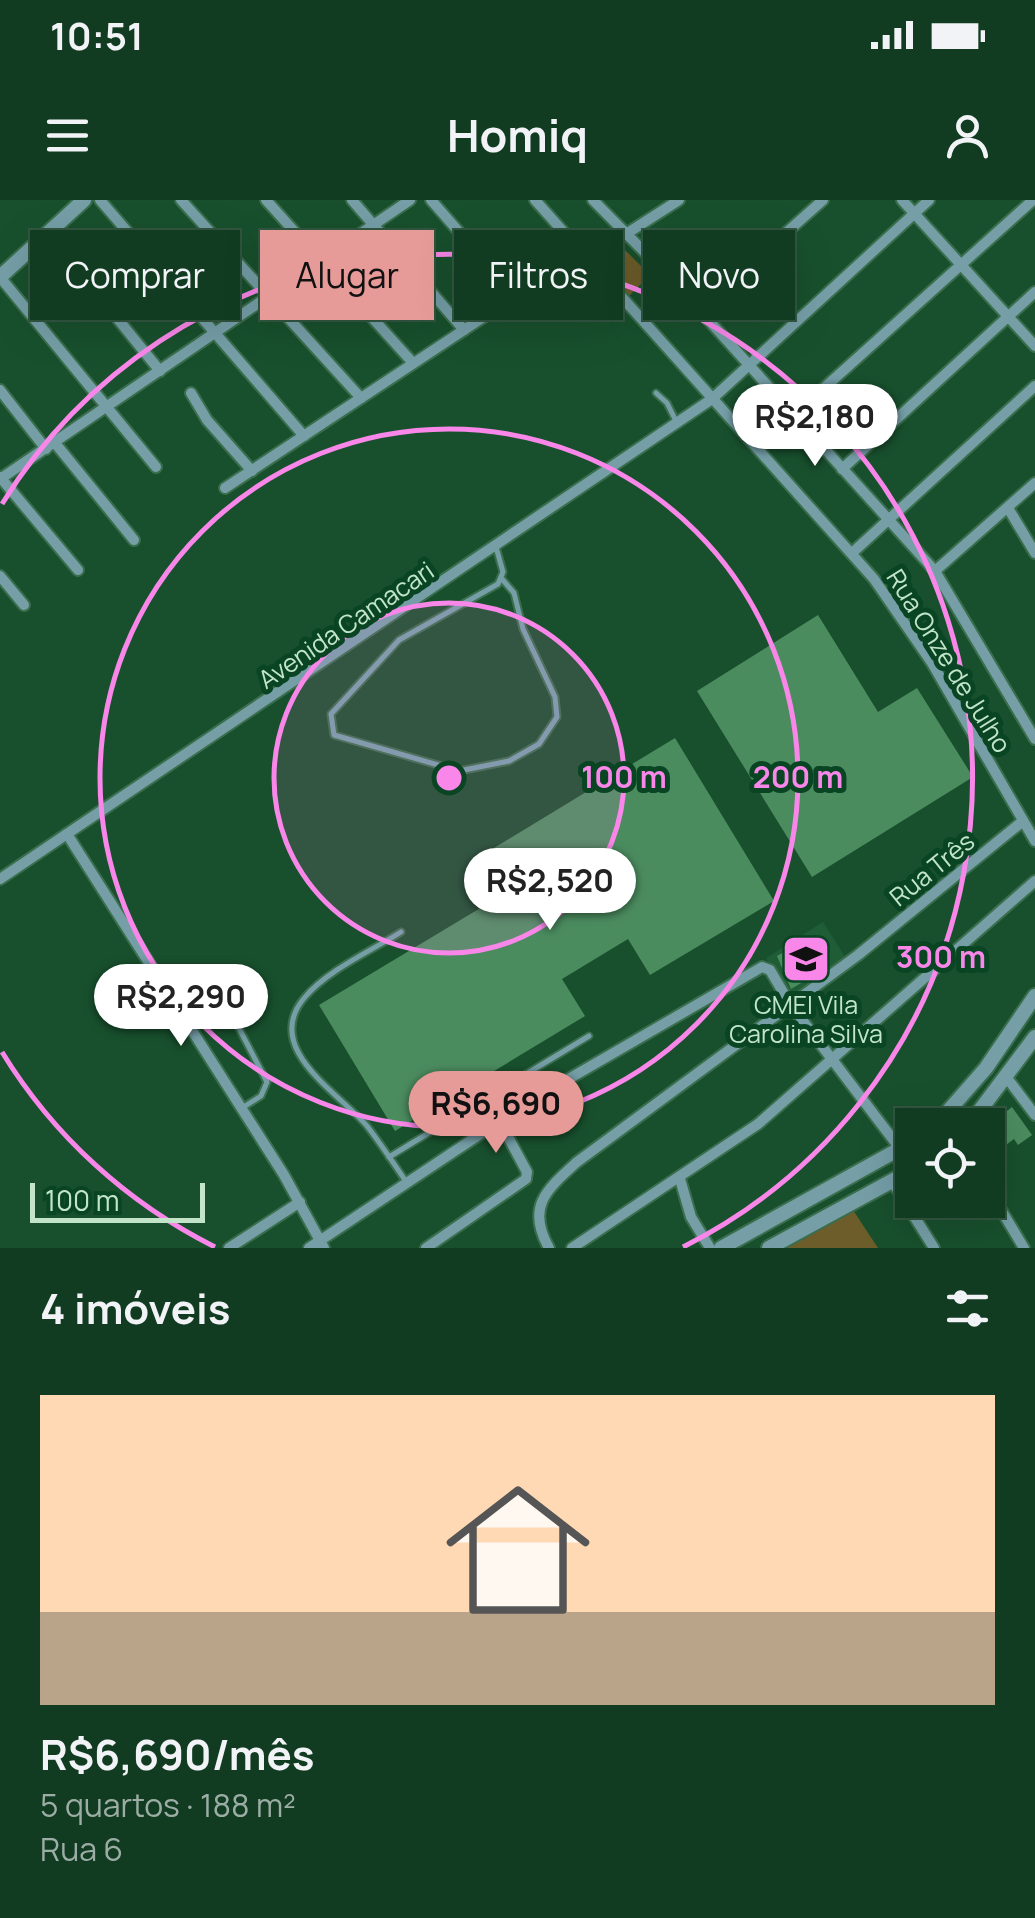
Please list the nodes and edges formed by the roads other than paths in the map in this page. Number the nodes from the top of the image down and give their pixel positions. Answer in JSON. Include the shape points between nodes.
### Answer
{"nodes":[{"id":1,"x":84,"y":200,"type":"edge"},
{"id":2,"x":100,"y":200,"type":"edge"},
{"id":3,"x":180,"y":200,"type":"edge"},
{"id":4,"x":266,"y":200,"type":"edge"},
{"id":5,"x":352,"y":200,"type":"edge"},
{"id":6,"x":410,"y":200,"type":"edge"},
{"id":7,"x":432,"y":200,"type":"edge"},
{"id":8,"x":535,"y":200,"type":"edge"},
{"id":9,"x":593,"y":200,"type":"edge"},
{"id":10,"x":679,"y":200,"type":"edge"},
{"id":11,"x":823,"y":200,"type":"edge"},
{"id":12,"x":902,"y":200,"type":"edge"},
{"id":13,"x":929,"y":200,"type":"edge"},
{"id":14,"x":1033,"y":200,"type":"edge"},
{"id":15,"x":914,"y":214,"type":"junction"},
{"id":16,"x":374,"y":225,"type":"junction"},
{"id":17,"x":51,"y":230,"type":"edge"},
{"id":18,"x":293,"y":230,"type":"edge"},
{"id":19,"x":367,"y":230,"type":"edge"},
{"id":20,"x":458,"y":230,"type":"edge"},
{"id":21,"x":562,"y":230,"type":"edge"},
{"id":22,"x":789,"y":230,"type":"edge"},
{"id":23,"x":626,"y":234,"type":"junction"},
{"id":24,"x":30,"y":248,"type":"edge"},
{"id":25,"x":643,"y":252,"type":"edge"},
{"id":26,"x":962,"y":265,"type":"junction"},
{"id":27,"x":1,"y":273,"type":"edge"},
{"id":28,"x":260,"y":289,"type":"edge"},
{"id":29,"x":1035,"y":292,"type":"edge"},
{"id":30,"x":623,"y":298,"type":"edge"},
{"id":31,"x":260,"y":300,"type":"edge"},
{"id":32,"x":1008,"y":316,"type":"junction"},
{"id":33,"x":119,"y":320,"type":"edge"},
{"id":34,"x":288,"y":320,"type":"edge"},
{"id":35,"x":375,"y":320,"type":"edge"},
{"id":36,"x":479,"y":320,"type":"edge"},
{"id":37,"x":708,"y":320,"type":"edge"},
{"id":38,"x":464,"y":330,"type":"junction"},
{"id":39,"x":214,"y":332,"type":"junction"},
{"id":40,"x":1035,"y":346,"type":"edge"},
{"id":41,"x":747,"y":362,"type":"junction"},
{"id":42,"x":414,"y":363,"type":"junction"},
{"id":43,"x":160,"y":371,"type":"junction"},
{"id":44,"x":1035,"y":386,"type":"edge"},
{"id":45,"x":0,"y":390,"type":"edge"},
{"id":46,"x":191,"y":393,"type":"dead end"},
{"id":47,"x":656,"y":393,"type":"dead end"},
{"id":48,"x":361,"y":398,"type":"junction"},
{"id":49,"x":712,"y":399,"type":"junction"},
{"id":50,"x":107,"y":408,"type":"junction"},
{"id":51,"x":794,"y":415,"type":"junction"},
{"id":52,"x":677,"y":424,"type":"junction"},
{"id":53,"x":304,"y":436,"type":"junction"},
{"id":54,"x":50,"y":446,"type":"junction"},
{"id":55,"x":156,"y":467,"type":"dead end"},
{"id":56,"x":842,"y":469,"type":"junction"},
{"id":57,"x":252,"y":470,"type":"junction"},
{"id":58,"x":0,"y":478,"type":"edge"},
{"id":59,"x":1035,"y":483,"type":"edge"},
{"id":60,"x":225,"y":488,"type":"dead end"},
{"id":61,"x":1008,"y":508,"type":"junction"},
{"id":62,"x":890,"y":520,"type":"junction"},
{"id":63,"x":134,"y":540,"type":"dead end"},
{"id":64,"x":496,"y":547,"type":"junction"},
{"id":65,"x":852,"y":553,"type":"junction"},
{"id":66,"x":1035,"y":553,"type":"edge"},
{"id":67,"x":78,"y":570,"type":"dead end"},
{"id":68,"x":935,"y":571,"type":"junction"},
{"id":69,"x":0,"y":576,"type":"edge"},
{"id":70,"x":502,"y":579,"type":"junction"},
{"id":71,"x":24,"y":604,"type":"dead end"},
{"id":72,"x":1035,"y":739,"type":"edge"},
{"id":73,"x":1023,"y":821,"type":"junction"},
{"id":74,"x":68,"y":834,"type":"junction"},
{"id":75,"x":1035,"y":842,"type":"edge"},
{"id":76,"x":0,"y":879,"type":"edge"},
{"id":77,"x":1035,"y":881,"type":"edge"},
{"id":78,"x":401,"y":932,"type":"dead end"},
{"id":79,"x":1035,"y":996,"type":"edge"},
{"id":80,"x":790,"y":1004,"type":"junction"},
{"id":81,"x":231,"y":1012,"type":"dead end"},
{"id":82,"x":590,"y":1036,"type":"dead end"},
{"id":83,"x":1035,"y":1037,"type":"edge"},
{"id":84,"x":832,"y":1061,"type":"junction"},
{"id":85,"x":1007,"y":1078,"type":"junction"},
{"id":86,"x":242,"y":1108,"type":"junction"},
{"id":87,"x":951,"y":1108,"type":"edge"},
{"id":88,"x":983,"y":1108,"type":"edge"},
{"id":89,"x":1035,"y":1115,"type":"edge"},
{"id":90,"x":500,"y":1122,"type":"junction"},
{"id":91,"x":895,"y":1132,"type":"edge"},
{"id":92,"x":895,"y":1153,"type":"edge"},
{"id":93,"x":389,"y":1157,"type":"junction"},
{"id":94,"x":680,"y":1178,"type":"junction"},
{"id":95,"x":850,"y":1178,"type":"junction"},
{"id":96,"x":895,"y":1179,"type":"edge"},
{"id":97,"x":892,"y":1181,"type":"junction"},
{"id":98,"x":407,"y":1182,"type":"junction"},
{"id":99,"x":860,"y":1199,"type":"junction"},
{"id":100,"x":300,"y":1202,"type":"junction"},
{"id":101,"x":1005,"y":1216,"type":"edge"},
{"id":102,"x":322,"y":1244,"type":"edge"},
{"id":103,"x":228,"y":1248,"type":"edge"},
{"id":104,"x":309,"y":1248,"type":"edge"},
{"id":105,"x":426,"y":1248,"type":"edge"},
{"id":106,"x":549,"y":1248,"type":"edge"},
{"id":107,"x":572,"y":1248,"type":"edge"},
{"id":108,"x":710,"y":1248,"type":"edge"},
{"id":109,"x":720,"y":1248,"type":"edge"},
{"id":110,"x":768,"y":1248,"type":"edge"},
{"id":111,"x":934,"y":1248,"type":"edge"},
{"id":112,"x":1024,"y":1248,"type":"edge"}],
"edges":[{"from":1,"to":17,"type":"street"},
{"from":2,"to":39,"type":"street"},
{"from":3,"to":28,"type":"street"},
{"from":4,"to":18,"type":"street"},
{"from":5,"to":16,"type":"street"},
{"from":6,"to":16,"type":"street"},
{"from":7,"to":20,"type":"street"},
{"from":8,"to":21,"type":"street","name":"Rua Onze de Julho"},
{"from":9,"to":23,"type":"street"},
{"from":10,"to":23,"type":"street"},
{"from":11,"to":22,"type":"street"},
{"from":12,"to":15,"type":"street"},
{"from":13,"to":15,"type":"street","name":"Avenida Camacari"},
{"from":14,"to":26,"type":"street"},
{"from":15,"to":26,"type":"street"},
{"from":15,"to":41,"type":"street","name":"Avenida Camacari"},
{"from":16,"to":19,"type":"street"},
{"from":16,"to":38,"type":"street"},
{"from":23,"to":25,"type":"street"},
{"from":24,"to":27,"type":"street"},
{"from":26,"to":32,"type":"street"},
{"from":26,"to":51,"type":"street"},
{"from":27,"to":50,"type":"street"},
{"from":29,"to":32,"type":"street"},
{"from":30,"to":49,"type":"street","name":"Rua Onze de Julho"},
{"from":31,"to":39,"type":"street"},
{"from":32,"to":40,"type":"street"},
{"from":32,"to":56,"type":"street"},
{"from":33,"to":43,"type":"street"},
{"from":34,"to":48,"type":"street"},
{"from":35,"to":42,"type":"street"},
{"from":36,"to":38,"type":"street"},
{"from":37,"to":41,"type":"street"},
{"from":38,"to":42,"type":"street"},
{"from":39,"to":43,"type":"street"},
{"from":39,"to":53,"type":"street"},
{"from":41,"to":49,"type":"street","name":"Avenida Camacari"},
{"from":41,"to":51,"type":"street"},
{"from":42,"to":48,"type":"street"},
{"from":43,"to":50,"type":"street"},
{"from":44,"to":62,"type":"street"},
{"from":45,"to":54,"type":"street"},
{"from":46,"to":57,"type":"street"},
{"from":47,"to":52,"type":"lane"},
{"from":48,"to":53,"type":"street"},
{"from":49,"to":52,"type":"street","name":"Avenida Camacari"},
{"from":49,"to":65,"type":"street","name":"Rua Onze de Julho"},
{"from":50,"to":54,"type":"street"},
{"from":50,"to":55,"type":"street"},
{"from":51,"to":56,"type":"street"},
{"from":52,"to":64,"type":"street","name":"Avenida Camacari"},
{"from":53,"to":57,"type":"street"},
{"from":54,"to":58,"type":"street"},
{"from":54,"to":63,"type":"street"},
{"from":56,"to":62,"type":"street"},
{"from":57,"to":60,"type":"street"},
{"from":58,"to":67,"type":"street"},
{"from":59,"to":61,"type":"street"},
{"from":61,"to":66,"type":"street"},
{"from":61,"to":68,"type":"street"},
{"from":62,"to":65,"type":"street"},
{"from":62,"to":68,"type":"street"},
{"from":64,"to":70,"type":"lane"},
{"from":64,"to":74,"type":"street","name":"Avenida Camacari"},
{"from":65,"to":73,"type":"street","name":"Rua Onze de Julho","via":[[904,618]]},
{"from":68,"to":72,"type":"street"},
{"from":69,"to":71,"type":"street"},
{"from":70,"to":70,"type":"lane","via":[[399,640],[331,714],[334,735],[459,770],[509,760],[539,744],[557,718],[555,696],[523,629],[514,592]]},
{"from":73,"to":75,"type":"street","name":"Rua Onze de Julho"},
{"from":73,"to":80,"type":"street","name":"Rua Três"},
{"from":74,"to":76,"type":"street","name":"Avenida Camacari"},
{"from":74,"to":86,"type":"street"},
{"from":77,"to":84,"type":"street"},
{"from":78,"to":93,"type":"lane","via":[[308,993],[292,1032],[304,1064]]},
{"from":79,"to":87,"type":"street"},
{"from":80,"to":84,"type":"street"},
{"from":80,"to":90,"type":"street","via":[[775,977],[760,968]]},
{"from":80,"to":106,"type":"street","name":"Rua Três","via":[[550,1188],[538,1208],[538,1228]]},
{"from":81,"to":86,"type":"lane","via":[[268,1082]]},
{"from":82,"to":93,"type":"lane"},
{"from":83,"to":85,"type":"street"},
{"from":84,"to":91,"type":"street"},
{"from":84,"to":94,"type":"street"},
{"from":85,"to":88,"type":"street"},
{"from":85,"to":89,"type":"street"},
{"from":86,"to":100,"type":"street"},
{"from":90,"to":98,"type":"street"},
{"from":90,"to":105,"type":"street","via":[[527,1172],[524,1182]]},
{"from":92,"to":95,"type":"street"},
{"from":93,"to":98,"type":"lane"},
{"from":94,"to":107,"type":"street"},
{"from":94,"to":108,"type":"street"},
{"from":95,"to":99,"type":"street"},
{"from":95,"to":109,"type":"street"},
{"from":96,"to":97,"type":"street"},
{"from":97,"to":99,"type":"street"},
{"from":97,"to":111,"type":"street"},
{"from":98,"to":102,"type":"street"},
{"from":99,"to":110,"type":"street"},
{"from":100,"to":102,"type":"street"},
{"from":100,"to":103,"type":"street"},
{"from":101,"to":112,"type":"street"},
{"from":102,"to":104,"type":"street"}]}
